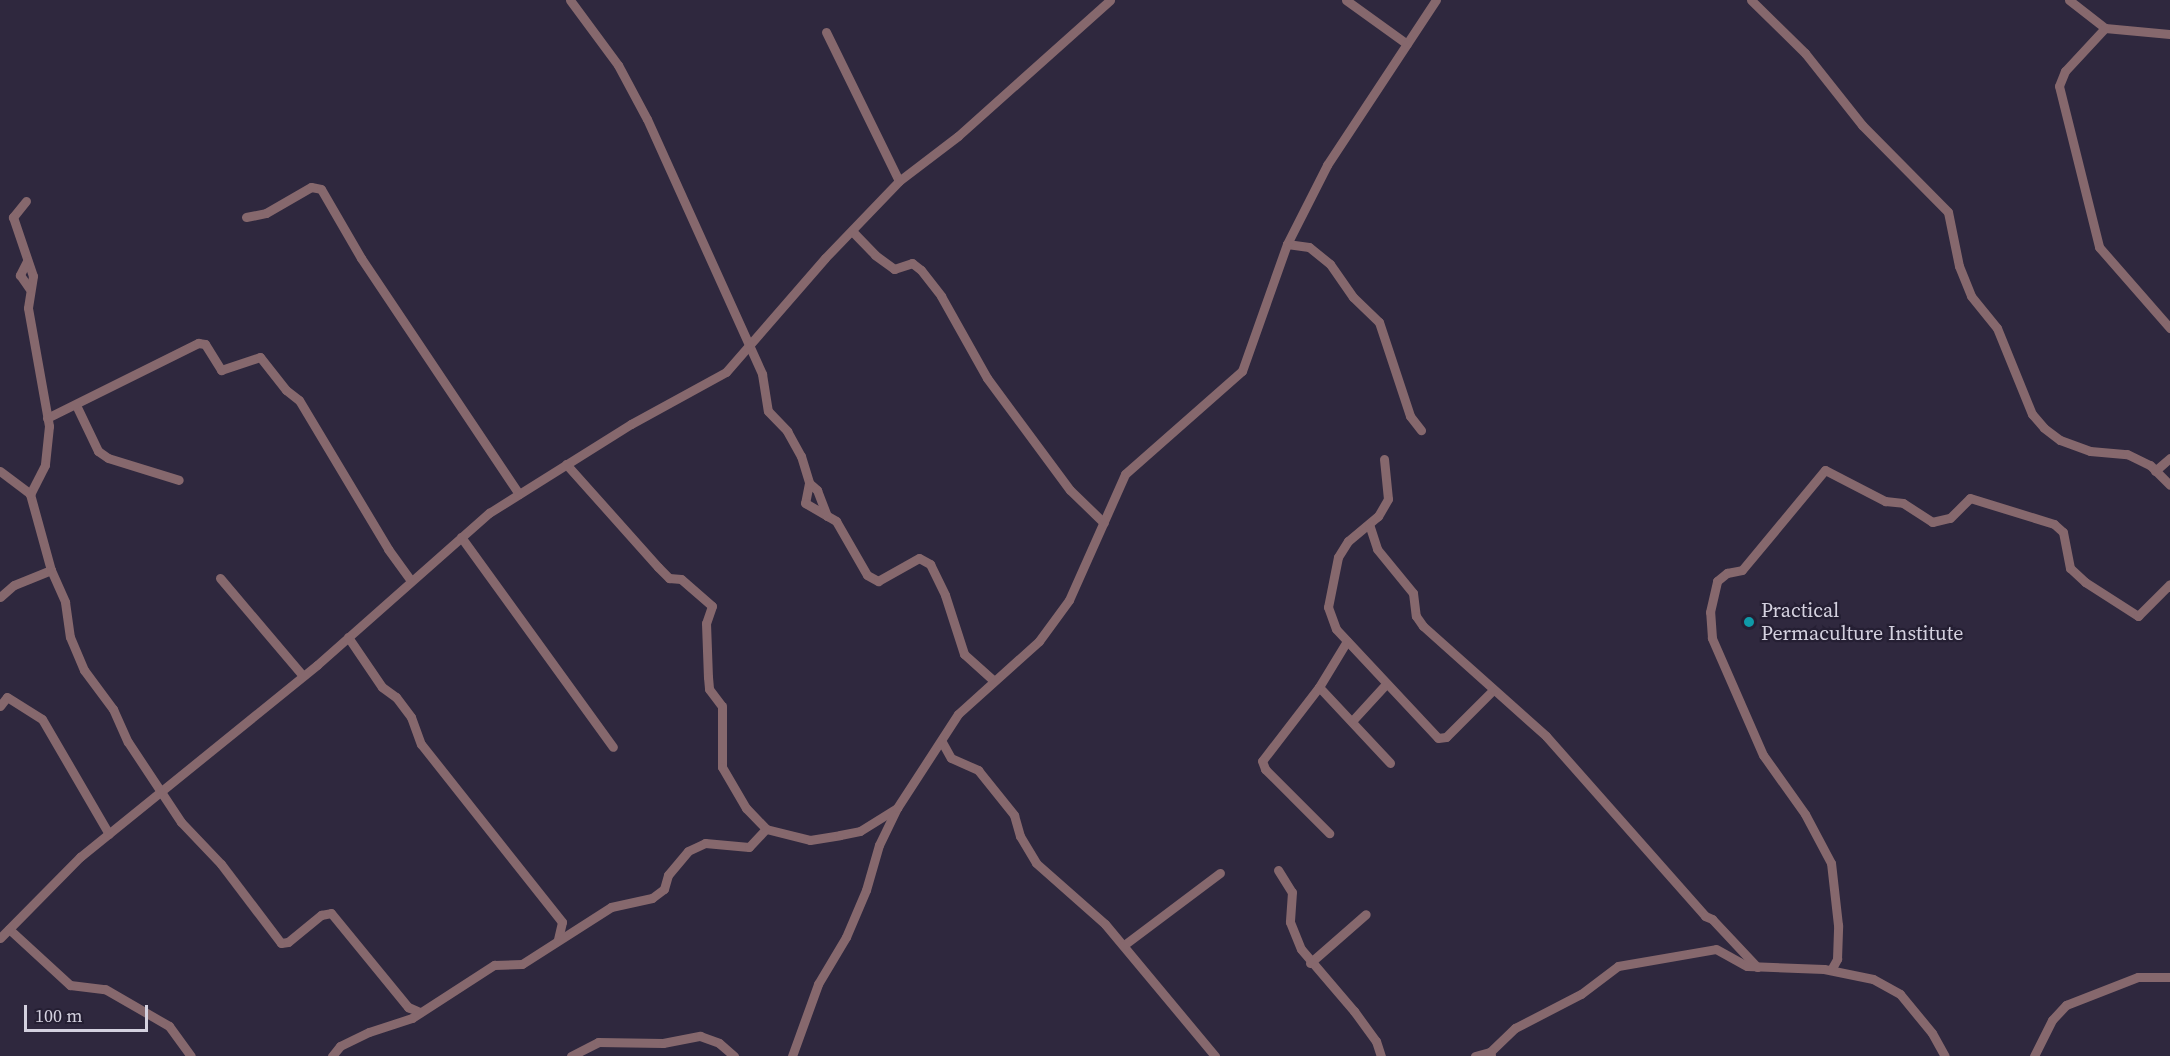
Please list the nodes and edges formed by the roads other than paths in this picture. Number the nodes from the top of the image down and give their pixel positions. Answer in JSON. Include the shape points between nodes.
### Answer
{"nodes":[{"id":1,"x":570,"y":0,"type":"edge"},
{"id":2,"x":1110,"y":0,"type":"edge"},
{"id":3,"x":1346,"y":0,"type":"edge"},
{"id":4,"x":1436,"y":0,"type":"edge"},
{"id":5,"x":1751,"y":0,"type":"edge"},
{"id":6,"x":2069,"y":0,"type":"edge"},
{"id":7,"x":2105,"y":28,"type":"junction"},
{"id":8,"x":826,"y":32,"type":"dead end"},
{"id":9,"x":2170,"y":34,"type":"edge"},
{"id":10,"x":1407,"y":44,"type":"junction"},
{"id":11,"x":899,"y":181,"type":"junction"},
{"id":12,"x":26,"y":201,"type":"dead end"},
{"id":13,"x":246,"y":217,"type":"dead end"},
{"id":14,"x":852,"y":231,"type":"junction"},
{"id":15,"x":1287,"y":244,"type":"junction"},
{"id":16,"x":2170,"y":328,"type":"edge"},
{"id":17,"x":749,"y":346,"type":"junction"},
{"id":18,"x":76,"y":405,"type":"junction"},
{"id":19,"x":47,"y":418,"type":"junction"},
{"id":20,"x":1421,"y":430,"type":"dead end"},
{"id":21,"x":2170,"y":458,"type":"edge"},
{"id":22,"x":1384,"y":459,"type":"dead end"},
{"id":23,"x":566,"y":464,"type":"junction"},
{"id":24,"x":0,"y":471,"type":"edge"},
{"id":25,"x":2155,"y":471,"type":"junction"},
{"id":26,"x":179,"y":480,"type":"dead end"},
{"id":27,"x":809,"y":483,"type":"junction"},
{"id":28,"x":2170,"y":485,"type":"edge"},
{"id":29,"x":30,"y":494,"type":"junction"},
{"id":30,"x":519,"y":494,"type":"junction"},
{"id":31,"x":827,"y":516,"type":"junction"},
{"id":32,"x":1104,"y":523,"type":"junction"},
{"id":33,"x":1369,"y":524,"type":"junction"},
{"id":34,"x":461,"y":537,"type":"junction"},
{"id":35,"x":51,"y":570,"type":"junction"},
{"id":36,"x":220,"y":578,"type":"dead end"},
{"id":37,"x":411,"y":581,"type":"junction"},
{"id":38,"x":2170,"y":584,"type":"edge"},
{"id":39,"x":0,"y":597,"type":"edge"},
{"id":40,"x":348,"y":637,"type":"junction"},
{"id":41,"x":1347,"y":641,"type":"junction"},
{"id":42,"x":303,"y":676,"type":"junction"},
{"id":43,"x":993,"y":679,"type":"junction"},
{"id":44,"x":1386,"y":684,"type":"junction"},
{"id":45,"x":1319,"y":687,"type":"junction"},
{"id":46,"x":1493,"y":690,"type":"junction"},
{"id":47,"x":0,"y":705,"type":"edge"},
{"id":48,"x":1353,"y":720,"type":"junction"},
{"id":49,"x":942,"y":742,"type":"junction"},
{"id":50,"x":613,"y":747,"type":"dead end"},
{"id":51,"x":1390,"y":763,"type":"dead end"},
{"id":52,"x":162,"y":790,"type":"junction"},
{"id":53,"x":897,"y":808,"type":"junction"},
{"id":54,"x":766,"y":829,"type":"junction"},
{"id":55,"x":1329,"y":833,"type":"dead end"},
{"id":56,"x":109,"y":834,"type":"junction"},
{"id":57,"x":1278,"y":870,"type":"dead end"},
{"id":58,"x":1220,"y":873,"type":"dead end"},
{"id":59,"x":1366,"y":914,"type":"dead end"},
{"id":60,"x":9,"y":929,"type":"junction"},
{"id":61,"x":0,"y":938,"type":"edge"},
{"id":62,"x":558,"y":940,"type":"junction"},
{"id":63,"x":1124,"y":945,"type":"junction"},
{"id":64,"x":1310,"y":963,"type":"junction"},
{"id":65,"x":1757,"y":967,"type":"junction"},
{"id":66,"x":1832,"y":970,"type":"junction"},
{"id":67,"x":2170,"y":977,"type":"edge"},
{"id":68,"x":420,"y":1012,"type":"junction"},
{"id":69,"x":1491,"y":1054,"type":"edge"},
{"id":70,"x":191,"y":1056,"type":"edge"},
{"id":71,"x":332,"y":1056,"type":"edge"},
{"id":72,"x":571,"y":1056,"type":"edge"},
{"id":73,"x":734,"y":1056,"type":"edge"},
{"id":74,"x":792,"y":1056,"type":"edge"},
{"id":75,"x":1215,"y":1056,"type":"edge"},
{"id":76,"x":1381,"y":1056,"type":"edge"},
{"id":77,"x":1475,"y":1056,"type":"edge"},
{"id":78,"x":1945,"y":1056,"type":"edge"},
{"id":79,"x":2034,"y":1056,"type":"edge"}],
"edges":[{"from":1,"to":17,"type":"street","via":[[618,65],[648,119]]},
{"from":2,"to":11,"type":"street","via":[[957,136]]},
{"from":3,"to":10,"type":"street"},
{"from":4,"to":10,"type":"street"},
{"from":5,"to":25,"type":"street","via":[[1805,53],[1831,91],[1894,160],[1948,212],[1959,266],[1971,296],[1997,328],[2032,414],[2060,440],[2090,451],[2127,454]]},
{"from":6,"to":7,"type":"street"},
{"from":7,"to":9,"type":"street","via":[[2149,29]]},
{"from":7,"to":16,"type":"street","via":[[2065,70],[2059,86],[2099,247]]},
{"from":8,"to":11,"type":"street"},
{"from":10,"to":15,"type":"street","via":[[1327,165]]},
{"from":11,"to":14,"type":"street"},
{"from":12,"to":19,"type":"street","via":[[13,217],[27,261],[20,275],[28,288]]},
{"from":13,"to":30,"type":"street","via":[[266,213],[311,187],[321,189],[361,258]]},
{"from":14,"to":17,"type":"street"},
{"from":14,"to":32,"type":"street","via":[[894,269],[912,263],[921,270],[941,296],[987,378],[1070,490]]},
{"from":15,"to":20,"type":"street","via":[[1309,247],[1330,264],[1353,297],[1379,322],[1410,416]]},
{"from":15,"to":32,"type":"street","via":[[1242,371],[1125,474]]},
{"from":17,"to":23,"type":"street","via":[[726,372]]},
{"from":17,"to":27,"type":"street","via":[[762,374],[768,411],[788,431]]},
{"from":18,"to":19,"type":"street"},
{"from":18,"to":26,"type":"street","via":[[98,451]]},
{"from":18,"to":37,"type":"street","via":[[198,343],[205,344],[222,370],[263,358],[284,388],[299,400]]},
{"from":19,"to":29,"type":"street","via":[[45,465]]},
{"from":21,"to":25,"type":"street"},
{"from":22,"to":33,"type":"street","via":[[1388,499]]},
{"from":23,"to":30,"type":"street"},
{"from":23,"to":54,"type":"street","via":[[669,578],[681,579],[712,606],[706,623],[708,677],[709,689],[722,706],[722,767],[727,782]]},
{"from":24,"to":29,"type":"street"},
{"from":25,"to":28,"type":"street"},
{"from":27,"to":31,"type":"street","via":[[817,490]]},
{"from":27,"to":31,"type":"street","via":[[805,503]]},
{"from":29,"to":35,"type":"street"},
{"from":30,"to":34,"type":"street"},
{"from":31,"to":43,"type":"street","via":[[836,521],[867,575],[878,581],[919,558],[930,564],[945,594],[964,654]]},
{"from":32,"to":43,"type":"street","via":[[1069,600],[1039,641]]},
{"from":33,"to":41,"type":"street","via":[[1348,541],[1338,557],[1330,589],[1328,607],[1336,629]]},
{"from":33,"to":46,"type":"street","via":[[1377,549],[1413,593],[1416,615]]},
{"from":34,"to":37,"type":"street"},
{"from":34,"to":50,"type":"street"},
{"from":35,"to":39,"type":"street","via":[[14,585]]},
{"from":35,"to":52,"type":"street","via":[[65,602],[70,637],[84,670],[113,709],[128,742]]},
{"from":36,"to":42,"type":"street"},
{"from":37,"to":40,"type":"street"},
{"from":38,"to":66,"type":"street","via":[[2138,616],[2070,568],[2063,532],[2054,524],[1970,498],[1950,518],[1932,522],[1903,503],[1885,501],[1826,470],[1742,570],[1727,573],[1717,581],[1710,612],[1712,638],[1763,755],[1805,813],[1831,863],[1839,926],[1837,959]]},
{"from":40,"to":42,"type":"street"},
{"from":40,"to":62,"type":"street","via":[[382,687],[396,697],[411,717],[421,744],[562,922]]},
{"from":41,"to":44,"type":"street"},
{"from":41,"to":45,"type":"street"},
{"from":42,"to":52,"type":"street"},
{"from":43,"to":49,"type":"street","via":[[958,714]]},
{"from":44,"to":46,"type":"street","via":[[1438,738],[1446,737]]},
{"from":44,"to":48,"type":"street"},
{"from":45,"to":48,"type":"street"},
{"from":45,"to":55,"type":"street","via":[[1262,761],[1265,769]]},
{"from":46,"to":65,"type":"street","via":[[1546,736],[1705,916]]},
{"from":47,"to":56,"type":"street","via":[[7,697],[42,719]]},
{"from":48,"to":51,"type":"street"},
{"from":49,"to":53,"type":"street"},
{"from":49,"to":63,"type":"street","via":[[951,758],[978,770],[1014,815],[1020,836],[1036,863]]},
{"from":52,"to":56,"type":"street"},
{"from":52,"to":68,"type":"street","via":[[181,822],[221,864],[281,943],[288,942],[321,915],[331,913],[408,1007]]},
{"from":53,"to":54,"type":"street","via":[[860,831],[810,840]]},
{"from":53,"to":74,"type":"street","via":[[879,845],[846,937],[818,984]]},
{"from":54,"to":62,"type":"street","via":[[749,846],[705,843],[688,851],[668,875],[664,889],[652,898],[611,908]]},
{"from":56,"to":60,"type":"street"},
{"from":57,"to":64,"type":"street","via":[[1293,892],[1290,922]]},
{"from":58,"to":63,"type":"street"},
{"from":59,"to":64,"type":"street"},
{"from":60,"to":61,"type":"street"},
{"from":60,"to":70,"type":"street","via":[[70,985],[105,989],[148,1011],[169,1026]]},
{"from":62,"to":68,"type":"street","via":[[522,964],[494,965],[475,974]]},
{"from":63,"to":75,"type":"street"},
{"from":64,"to":76,"type":"street","via":[[1335,986],[1376,1041]]},
{"from":65,"to":66,"type":"street"},
{"from":65,"to":69,"type":"street","via":[[1747,966],[1716,949],[1631,961],[1581,994],[1515,1028]]},
{"from":66,"to":78,"type":"street","via":[[1873,979],[1900,994]]},
{"from":67,"to":79,"type":"street","via":[[2138,977],[2066,1005],[2052,1020]]},
{"from":68,"to":71,"type":"street","via":[[356,1038]]},
{"from":69,"to":77,"type":"street"},
{"from":72,"to":73,"type":"street","via":[[598,1042],[663,1043],[700,1036],[719,1043]]}]}
